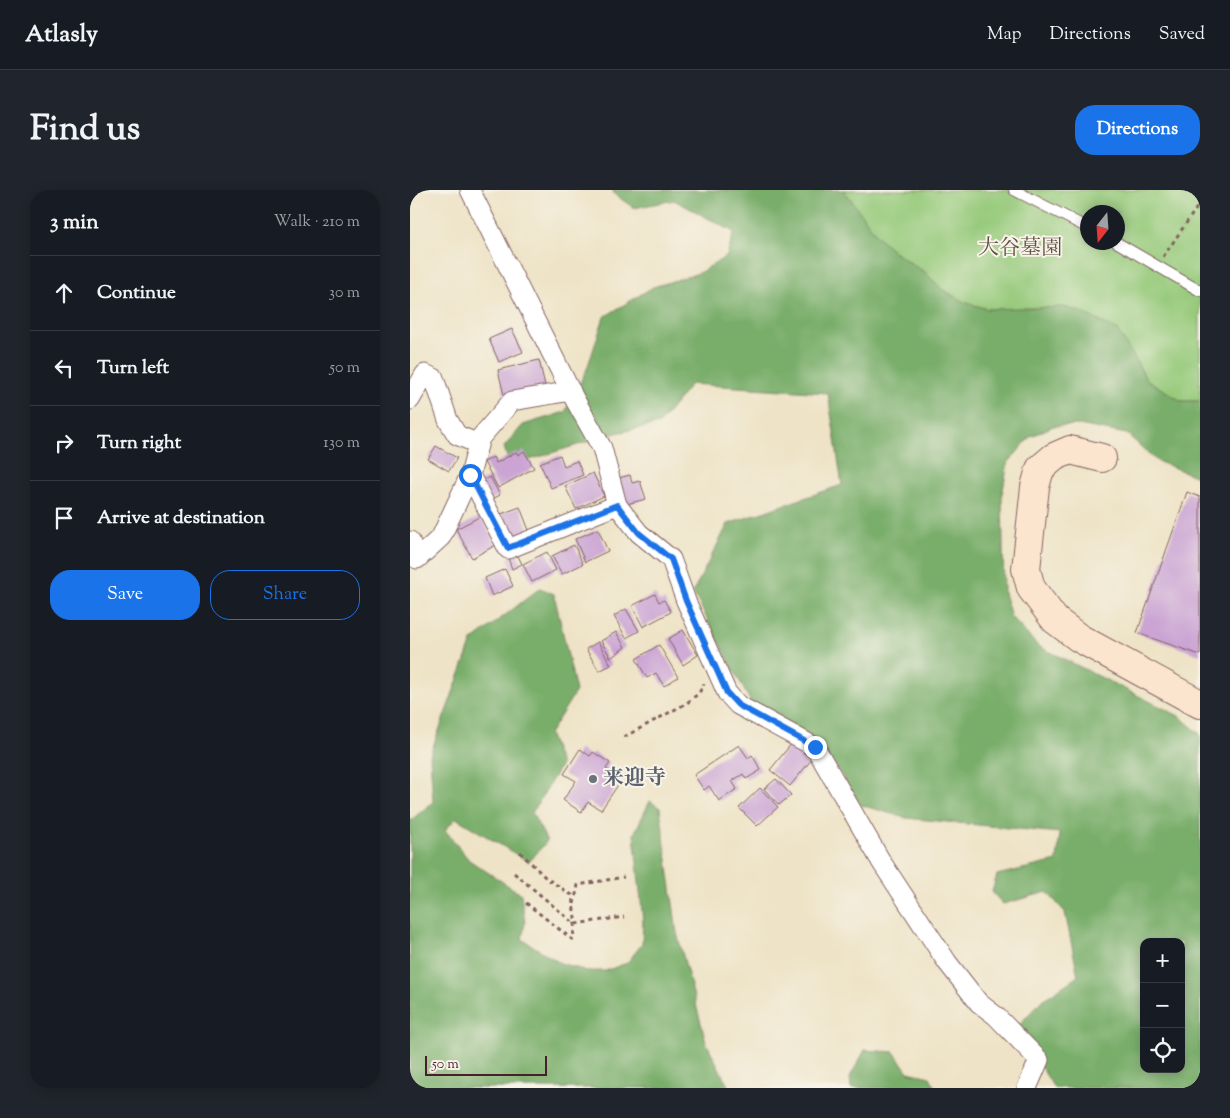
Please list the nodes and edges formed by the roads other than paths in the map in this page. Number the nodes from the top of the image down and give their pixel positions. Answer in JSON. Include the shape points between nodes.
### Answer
{"nodes":[{"id":1,"x":470,"y":190,"type":"edge"},
{"id":2,"x":1014,"y":190,"type":"edge"},
{"id":3,"x":1080,"y":224,"type":"edge"},
{"id":4,"x":1125,"y":247,"type":"edge"},
{"id":5,"x":1200,"y":291,"type":"edge"},
{"id":6,"x":571,"y":391,"type":"junction"},
{"id":7,"x":410,"y":400,"type":"edge"},
{"id":8,"x":478,"y":444,"type":"junction"},
{"id":9,"x":1102,"y":458,"type":"dead end"},
{"id":10,"x":470,"y":475,"type":"junction"},
{"id":11,"x":617,"y":505,"type":"junction"},
{"id":12,"x":410,"y":541,"type":"edge"},
{"id":13,"x":1200,"y":704,"type":"edge"},
{"id":14,"x":1027,"y":1088,"type":"edge"}],
"edges":[{"from":1,"to":6,"type":"street"},
{"from":2,"to":3,"type":"lane"},
{"from":4,"to":5,"type":"lane"},
{"from":6,"to":8,"type":"street","via":[[512,401]]},
{"from":6,"to":11,"type":"street","via":[[602,448]]},
{"from":7,"to":8,"type":"street","via":[[424,374],[434,378],[448,420],[457,435]]},
{"from":8,"to":10,"type":"street"},
{"from":9,"to":13,"type":"street","via":[[1070,450],[1054,456],[1040,469],[1034,487],[1026,569],[1031,588],[1055,620],[1079,638]]},
{"from":10,"to":11,"type":"street","via":[[508,548]]},
{"from":10,"to":12,"type":"street","via":[[441,537],[417,559]]},
{"from":11,"to":14,"type":"street","via":[[639,533],[671,559],[727,693],[738,705],[815,747],[882,863],[947,962],[979,1003],[1039,1060]]}]}
